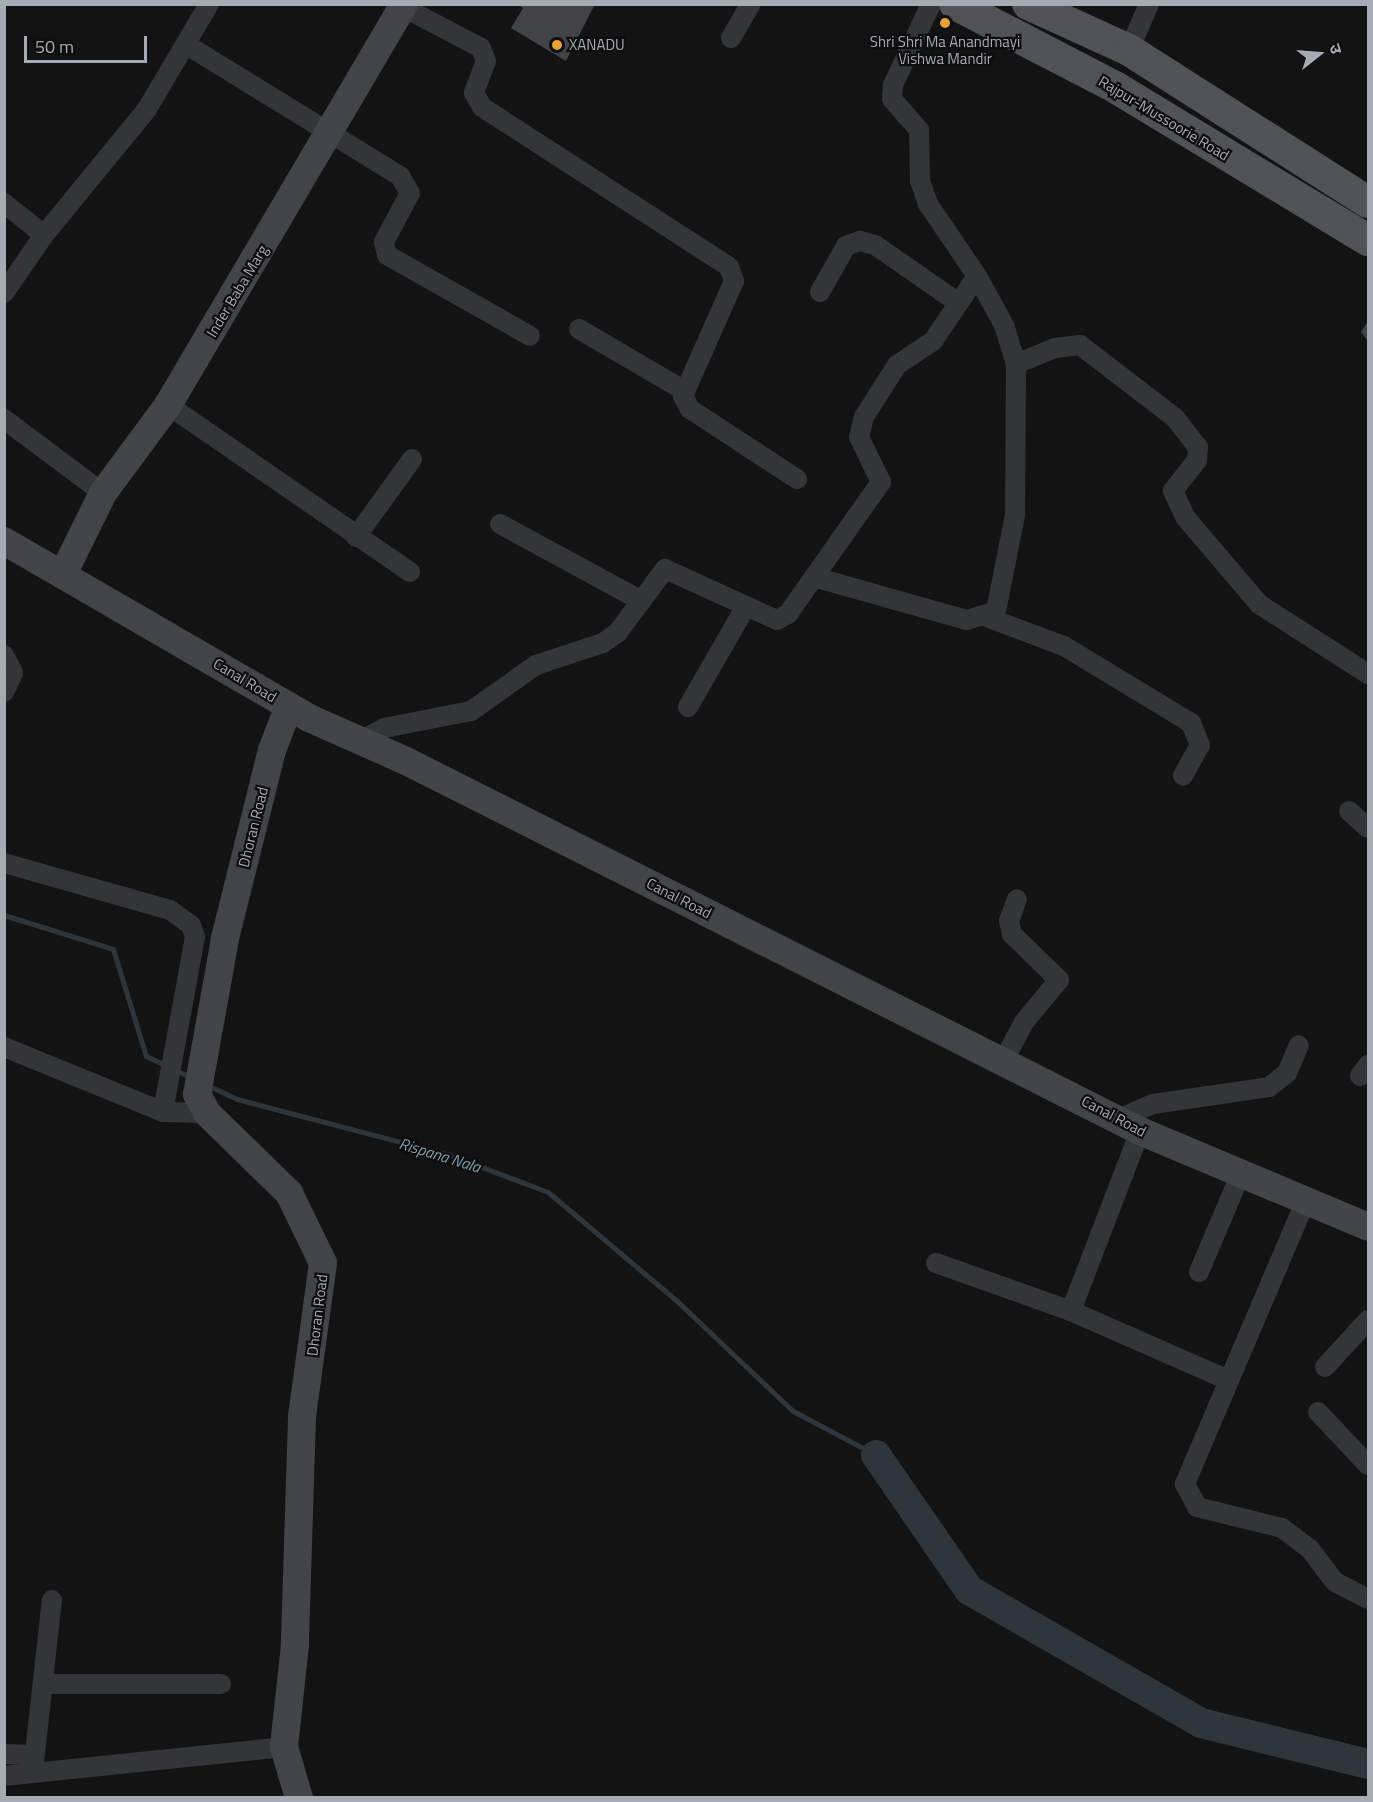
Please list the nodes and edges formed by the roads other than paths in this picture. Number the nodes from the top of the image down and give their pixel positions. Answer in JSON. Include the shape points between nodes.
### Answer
{"nodes":[{"id":1,"x":209,"y":4,"type":"edge"},
{"id":2,"x":751,"y":4,"type":"edge"},
{"id":3,"x":932,"y":4,"type":"edge"},
{"id":4,"x":955,"y":4,"type":"edge"},
{"id":5,"x":1028,"y":4,"type":"edge"},
{"id":6,"x":1149,"y":4,"type":"edge"},
{"id":7,"x":404,"y":6,"type":"edge"},
{"id":8,"x":731,"y":38,"type":"dead end"},
{"id":9,"x":187,"y":45,"type":"junction"},
{"id":10,"x":1129,"y":50,"type":"junction"},
{"id":11,"x":330,"y":132,"type":"junction"},
{"id":12,"x":1367,"y":197,"type":"edge"},
{"id":13,"x":4,"y":203,"type":"edge"},
{"id":14,"x":44,"y":235,"type":"junction"},
{"id":15,"x":1368,"y":240,"type":"edge"},
{"id":16,"x":977,"y":276,"type":"junction"},
{"id":17,"x":820,"y":292,"type":"dead end"},
{"id":18,"x":4,"y":293,"type":"edge"},
{"id":19,"x":957,"y":302,"type":"junction"},
{"id":20,"x":579,"y":329,"type":"dead end"},
{"id":21,"x":530,"y":336,"type":"dead end"},
{"id":22,"x":1016,"y":364,"type":"junction"},
{"id":23,"x":683,"y":390,"type":"junction"},
{"id":24,"x":168,"y":405,"type":"junction"},
{"id":25,"x":4,"y":419,"type":"edge"},
{"id":26,"x":412,"y":459,"type":"dead end"},
{"id":27,"x":797,"y":479,"type":"dead end"},
{"id":28,"x":103,"y":493,"type":"junction"},
{"id":29,"x":500,"y":524,"type":"dead end"},
{"id":30,"x":356,"y":537,"type":"junction"},
{"id":31,"x":4,"y":541,"type":"edge"},
{"id":32,"x":64,"y":572,"type":"junction"},
{"id":33,"x":410,"y":572,"type":"dead end"},
{"id":34,"x":814,"y":577,"type":"junction"},
{"id":35,"x":640,"y":600,"type":"junction"},
{"id":36,"x":746,"y":606,"type":"junction"},
{"id":37,"x":989,"y":618,"type":"junction"},
{"id":38,"x":4,"y":655,"type":"edge"},
{"id":39,"x":1368,"y":674,"type":"edge"},
{"id":40,"x":4,"y":692,"type":"edge"},
{"id":41,"x":289,"y":706,"type":"junction"},
{"id":42,"x":688,"y":707,"type":"dead end"},
{"id":43,"x":360,"y":741,"type":"junction"},
{"id":44,"x":1183,"y":776,"type":"dead end"},
{"id":45,"x":1349,"y":811,"type":"dead end"},
{"id":46,"x":1368,"y":828,"type":"edge"},
{"id":47,"x":4,"y":863,"type":"edge"},
{"id":48,"x":1017,"y":899,"type":"dead end"},
{"id":49,"x":1299,"y":1045,"type":"dead end"},
{"id":50,"x":4,"y":1047,"type":"edge"},
{"id":51,"x":1004,"y":1060,"type":"junction"},
{"id":52,"x":163,"y":1103,"type":"junction"},
{"id":53,"x":202,"y":1104,"type":"junction"},
{"id":54,"x":1129,"y":1125,"type":"junction"},
{"id":55,"x":1241,"y":1173,"type":"junction"},
{"id":56,"x":1306,"y":1200,"type":"junction"},
{"id":57,"x":1368,"y":1227,"type":"edge"},
{"id":58,"x":936,"y":1263,"type":"dead end"},
{"id":59,"x":1199,"y":1272,"type":"dead end"},
{"id":60,"x":1071,"y":1311,"type":"junction"},
{"id":61,"x":1368,"y":1320,"type":"edge"},
{"id":62,"x":1325,"y":1366,"type":"dead end"},
{"id":63,"x":1228,"y":1380,"type":"junction"},
{"id":64,"x":1318,"y":1412,"type":"dead end"},
{"id":65,"x":1368,"y":1465,"type":"edge"},
{"id":66,"x":1368,"y":1599,"type":"edge"},
{"id":67,"x":52,"y":1600,"type":"dead end"},
{"id":68,"x":45,"y":1684,"type":"junction"},
{"id":69,"x":220,"y":1684,"type":"dead end"},
{"id":70,"x":285,"y":1747,"type":"junction"},
{"id":71,"x":4,"y":1754,"type":"edge"},
{"id":72,"x":33,"y":1763,"type":"junction"},
{"id":73,"x":4,"y":1776,"type":"edge"},
{"id":74,"x":298,"y":1797,"type":"edge"}],
"edges":[{"from":1,"to":9,"type":"street"},
{"from":2,"to":8,"type":"street"},
{"from":3,"to":16,"type":"street","via":[[893,85],[892,99],[918,130],[920,182],[928,204]]},
{"from":4,"to":15,"type":"main road","name":"Rajpur-Mussoorie Road","via":[[1115,87]]},
{"from":5,"to":10,"type":"main road"},
{"from":6,"to":10,"type":"street"},
{"from":7,"to":11,"type":"street","name":"Inder Baba Marg"},
{"from":7,"to":23,"type":"street","via":[[481,48],[486,61],[474,93],[482,106],[732,272],[734,281]]},
{"from":9,"to":11,"type":"street"},
{"from":9,"to":14,"type":"street","via":[[147,110]]},
{"from":10,"to":12,"type":"main road"},
{"from":11,"to":21,"type":"street","via":[[407,183],[410,193],[384,242],[387,255]]},
{"from":11,"to":24,"type":"street","name":"Inder Baba Marg"},
{"from":13,"to":14,"type":"street"},
{"from":14,"to":18,"type":"street"},
{"from":16,"to":19,"type":"street"},
{"from":16,"to":22,"type":"street","via":[[1005,327]]},
{"from":17,"to":19,"type":"street","via":[[846,246],[860,241],[874,245]]},
{"from":19,"to":34,"type":"street","via":[[933,341],[897,365],[864,417],[859,437],[881,482]]},
{"from":20,"to":23,"type":"street"},
{"from":22,"to":37,"type":"street","via":[[1013,536],[999,604]]},
{"from":22,"to":39,"type":"street","via":[[1055,348],[1080,345],[1175,418],[1198,447],[1197,460],[1173,491],[1185,517],[1259,604]]},
{"from":23,"to":27,"type":"street","via":[[690,409]]},
{"from":24,"to":28,"type":"street","name":"Inder Baba Marg"},
{"from":24,"to":30,"type":"street"},
{"from":25,"to":28,"type":"street"},
{"from":26,"to":30,"type":"street"},
{"from":28,"to":32,"type":"street","name":"Inder Baba Marg"},
{"from":29,"to":35,"type":"street"},
{"from":30,"to":33,"type":"street"},
{"from":31,"to":32,"type":"street","name":"Canal Road"},
{"from":32,"to":41,"type":"street","name":"Canal Road"},
{"from":34,"to":36,"type":"street","via":[[781,619]]},
{"from":34,"to":37,"type":"street","via":[[901,606],[967,620]]},
{"from":35,"to":36,"type":"street","via":[[665,569]]},
{"from":35,"to":43,"type":"street","via":[[618,632],[603,642],[536,665],[471,711],[384,728]]},
{"from":36,"to":42,"type":"street"},
{"from":37,"to":44,"type":"street","via":[[1054,641],[1191,723],[1200,746]]},
{"from":38,"to":40,"type":"street","via":[[13,668]]},
{"from":41,"to":43,"type":"street","name":"Canal Road"},
{"from":41,"to":53,"type":"street","name":"Dhoran Road","via":[[272,750],[225,939]]},
{"from":43,"to":51,"type":"street","name":"Canal Road"},
{"from":45,"to":46,"type":"street"},
{"from":47,"to":52,"type":"street","via":[[170,910],[191,925],[195,938]]},
{"from":48,"to":51,"type":"street","via":[[1010,921],[1012,934],[1059,980],[1024,1022]]},
{"from":49,"to":54,"type":"street","via":[[1287,1073],[1269,1087],[1152,1104]]},
{"from":50,"to":52,"type":"street"},
{"from":51,"to":54,"type":"street","name":"Canal Road"},
{"from":52,"to":53,"type":"street"},
{"from":53,"to":70,"type":"street","name":"Dhoran Road","via":[[289,1193],[323,1263],[302,1417],[295,1645]]},
{"from":54,"to":55,"type":"street","name":"Canal Road"},
{"from":54,"to":60,"type":"street"},
{"from":55,"to":56,"type":"street","name":"Canal Road"},
{"from":55,"to":59,"type":"street"},
{"from":56,"to":57,"type":"street","name":"Canal Road"},
{"from":56,"to":63,"type":"street"},
{"from":58,"to":60,"type":"street"},
{"from":60,"to":63,"type":"street"},
{"from":61,"to":62,"type":"street"},
{"from":63,"to":66,"type":"street","via":[[1190,1469],[1187,1496],[1208,1511],[1282,1528],[1310,1549],[1335,1582]]},
{"from":64,"to":65,"type":"street"},
{"from":67,"to":68,"type":"street"},
{"from":68,"to":69,"type":"street"},
{"from":68,"to":72,"type":"street"},
{"from":70,"to":72,"type":"street"},
{"from":70,"to":74,"type":"street","name":"Dhoran Road"},
{"from":71,"to":72,"type":"street"},
{"from":72,"to":73,"type":"street"}]}
